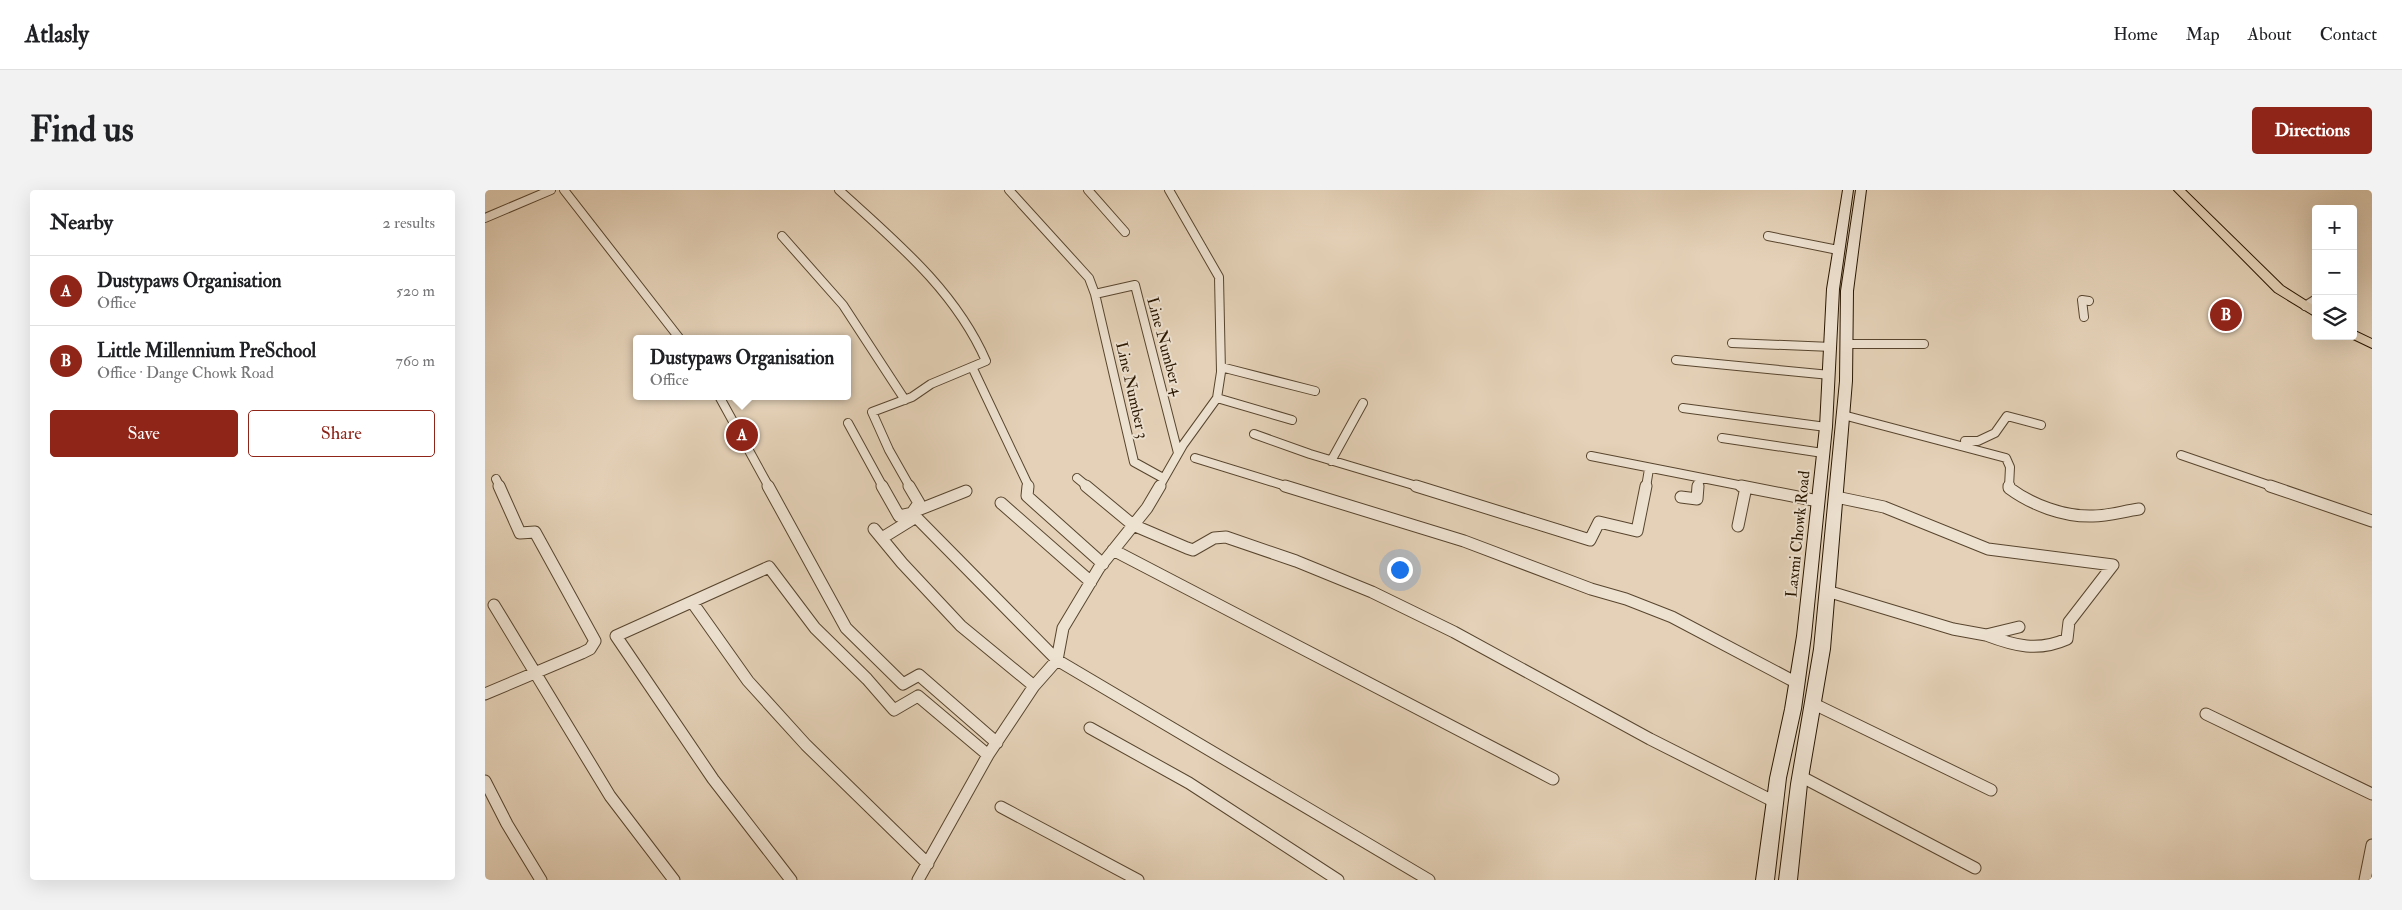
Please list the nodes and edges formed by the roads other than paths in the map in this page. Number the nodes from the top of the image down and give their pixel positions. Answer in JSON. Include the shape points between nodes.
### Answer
{"nodes":[{"id":1,"x":551,"y":190,"type":"edge"},
{"id":2,"x":564,"y":190,"type":"edge"},
{"id":3,"x":839,"y":190,"type":"edge"},
{"id":4,"x":1009,"y":190,"type":"edge"},
{"id":5,"x":1088,"y":190,"type":"edge"},
{"id":6,"x":1169,"y":190,"type":"edge"},
{"id":7,"x":1848,"y":190,"type":"edge"},
{"id":8,"x":1861,"y":190,"type":"edge"},
{"id":9,"x":2179,"y":190,"type":"edge"},
{"id":10,"x":2190,"y":190,"type":"edge"},
{"id":11,"x":2205,"y":210,"type":"junction"},
{"id":12,"x":485,"y":218,"type":"edge"},
{"id":13,"x":1125,"y":232,"type":"dead end"},
{"id":14,"x":782,"y":236,"type":"dead end"},
{"id":15,"x":1768,"y":236,"type":"dead end"},
{"id":16,"x":1838,"y":250,"type":"junction"},
{"id":17,"x":1095,"y":294,"type":"junction"},
{"id":18,"x":2089,"y":301,"type":"dead end"},
{"id":19,"x":2312,"y":306,"type":"edge"},
{"id":20,"x":2084,"y":318,"type":"dead end"},
{"id":21,"x":677,"y":335,"type":"edge"},
{"id":22,"x":2357,"y":336,"type":"edge"},
{"id":23,"x":1732,"y":343,"type":"dead end"},
{"id":24,"x":1924,"y":344,"type":"dead end"},
{"id":25,"x":2372,"y":344,"type":"edge"},
{"id":26,"x":1831,"y":351,"type":"junction"},
{"id":27,"x":1846,"y":351,"type":"junction"},
{"id":28,"x":1675,"y":360,"type":"dead end"},
{"id":29,"x":1221,"y":367,"type":"junction"},
{"id":30,"x":974,"y":371,"type":"dead end"},
{"id":31,"x":1830,"y":375,"type":"junction"},
{"id":32,"x":1315,"y":391,"type":"dead end"},
{"id":33,"x":1217,"y":398,"type":"junction"},
{"id":34,"x":721,"y":400,"type":"edge"},
{"id":35,"x":905,"y":400,"type":"junction"},
{"id":36,"x":1363,"y":403,"type":"dead end"},
{"id":37,"x":1683,"y":408,"type":"dead end"},
{"id":38,"x":1843,"y":415,"type":"junction"},
{"id":39,"x":1292,"y":420,"type":"dead end"},
{"id":40,"x":848,"y":423,"type":"dead end"},
{"id":41,"x":2041,"y":425,"type":"dead end"},
{"id":42,"x":1826,"y":428,"type":"junction"},
{"id":43,"x":1254,"y":434,"type":"dead end"},
{"id":44,"x":1932,"y":437,"type":"junction"},
{"id":45,"x":1722,"y":438,"type":"dead end"},
{"id":46,"x":1178,"y":453,"type":"junction"},
{"id":47,"x":1823,"y":453,"type":"junction"},
{"id":48,"x":2181,"y":455,"type":"dead end"},
{"id":49,"x":1591,"y":456,"type":"dead end"},
{"id":50,"x":1195,"y":458,"type":"dead end"},
{"id":51,"x":1331,"y":461,"type":"junction"},
{"id":52,"x":1649,"y":469,"type":"junction"},
{"id":53,"x":1077,"y":478,"type":"dead end"},
{"id":54,"x":1163,"y":478,"type":"junction"},
{"id":55,"x":1699,"y":478,"type":"junction"},
{"id":56,"x":496,"y":479,"type":"dead end"},
{"id":57,"x":1746,"y":487,"type":"junction"},
{"id":58,"x":966,"y":491,"type":"dead end"},
{"id":59,"x":1681,"y":497,"type":"dead end"},
{"id":60,"x":1818,"y":501,"type":"junction"},
{"id":61,"x":1835,"y":501,"type":"junction"},
{"id":62,"x":1001,"y":503,"type":"dead end"},
{"id":63,"x":2139,"y":509,"type":"dead end"},
{"id":64,"x":914,"y":515,"type":"junction"},
{"id":65,"x":2372,"y":520,"type":"edge"},
{"id":66,"x":1133,"y":526,"type":"junction"},
{"id":67,"x":1738,"y":526,"type":"dead end"},
{"id":68,"x":874,"y":529,"type":"dead end"},
{"id":69,"x":882,"y":538,"type":"junction"},
{"id":70,"x":1113,"y":550,"type":"junction"},
{"id":71,"x":1103,"y":564,"type":"junction"},
{"id":72,"x":1091,"y":582,"type":"junction"},
{"id":73,"x":1827,"y":591,"type":"junction"},
{"id":74,"x":692,"y":602,"type":"junction"},
{"id":75,"x":494,"y":605,"type":"dead end"},
{"id":76,"x":2019,"y":627,"type":"dead end"},
{"id":77,"x":1987,"y":635,"type":"junction"},
{"id":78,"x":1057,"y":660,"type":"junction"},
{"id":79,"x":536,"y":672,"type":"junction"},
{"id":80,"x":1797,"y":680,"type":"junction"},
{"id":81,"x":1817,"y":685,"type":"junction"},
{"id":82,"x":1035,"y":686,"type":"junction"},
{"id":83,"x":485,"y":694,"type":"edge"},
{"id":84,"x":1814,"y":704,"type":"junction"},
{"id":85,"x":2206,"y":714,"type":"dead end"},
{"id":86,"x":1090,"y":728,"type":"dead end"},
{"id":87,"x":997,"y":743,"type":"junction"},
{"id":88,"x":989,"y":755,"type":"junction"},
{"id":89,"x":1800,"y":776,"type":"junction"},
{"id":90,"x":1553,"y":779,"type":"dead end"},
{"id":91,"x":485,"y":781,"type":"edge"},
{"id":92,"x":1991,"y":790,"type":"dead end"},
{"id":93,"x":2372,"y":794,"type":"edge"},
{"id":94,"x":1775,"y":802,"type":"junction"},
{"id":95,"x":1001,"y":807,"type":"dead end"},
{"id":96,"x":2372,"y":845,"type":"edge"},
{"id":97,"x":928,"y":864,"type":"junction"},
{"id":98,"x":1975,"y":868,"type":"dead end"},
{"id":99,"x":541,"y":880,"type":"edge"},
{"id":100,"x":674,"y":880,"type":"edge"},
{"id":101,"x":791,"y":880,"type":"edge"},
{"id":102,"x":918,"y":880,"type":"edge"},
{"id":103,"x":1137,"y":880,"type":"edge"},
{"id":104,"x":1338,"y":880,"type":"edge"},
{"id":105,"x":1429,"y":880,"type":"edge"},
{"id":106,"x":1765,"y":880,"type":"edge"},
{"id":107,"x":1788,"y":880,"type":"edge"},
{"id":108,"x":2365,"y":880,"type":"edge"}],
"edges":[{"from":1,"to":12,"type":"street"},
{"from":2,"to":21,"type":"street"},
{"from":3,"to":35,"type":"street","via":[[946,292],[981,344],[986,361],[931,384]]},
{"from":4,"to":17,"type":"street","name":"Line Number 3","via":[[1089,278]]},
{"from":5,"to":13,"type":"street"},
{"from":6,"to":29,"type":"street","via":[[1219,277]]},
{"from":7,"to":16,"type":"main road","name":"Laxmi Chowk Road"},
{"from":8,"to":27,"type":"main road","via":[[1847,291]]},
{"from":9,"to":11,"type":"main road"},
{"from":10,"to":11,"type":"main road"},
{"from":11,"to":19,"type":"main road","via":[[2279,289]]},
{"from":14,"to":35,"type":"street","via":[[843,305]]},
{"from":15,"to":16,"type":"street"},
{"from":16,"to":26,"type":"main road","name":"Laxmi Chowk Road"},
{"from":17,"to":46,"type":"street","name":"Line Number 4","via":[[1135,286]]},
{"from":17,"to":54,"type":"street","name":"Line Number 3","via":[[1134,462]]},
{"from":18,"to":20,"type":"street","via":[[2083,300]]},
{"from":22,"to":25,"type":"main road"},
{"from":23,"to":26,"type":"street"},
{"from":24,"to":27,"type":"street"},
{"from":26,"to":27,"type":"main road"},
{"from":26,"to":31,"type":"main road","name":"Laxmi Chowk Road"},
{"from":27,"to":38,"type":"main road"},
{"from":28,"to":31,"type":"street"},
{"from":29,"to":32,"type":"street"},
{"from":29,"to":33,"type":"street"},
{"from":30,"to":71,"type":"street","via":[[1029,487],[1027,496]]},
{"from":31,"to":42,"type":"main road","name":"Laxmi Chowk Road"},
{"from":33,"to":39,"type":"street"},
{"from":33,"to":46,"type":"street"},
{"from":34,"to":87,"type":"street","via":[[846,628],[903,684],[919,675]]},
{"from":35,"to":64,"type":"street","via":[[872,412],[919,503]]},
{"from":36,"to":51,"type":"street"},
{"from":37,"to":42,"type":"street"},
{"from":38,"to":44,"type":"street"},
{"from":38,"to":61,"type":"main road"},
{"from":40,"to":64,"type":"street","via":[[899,516]]},
{"from":41,"to":44,"type":"street","via":[[2007,416],[1995,433],[1976,444]]},
{"from":42,"to":47,"type":"main road","name":"Laxmi Chowk Road"},
{"from":43,"to":51,"type":"street"},
{"from":44,"to":63,"type":"street","via":[[1943,443],[2006,458],[2010,467],[2009,488],[2047,506],[2091,516]]},
{"from":45,"to":47,"type":"street"},
{"from":46,"to":54,"type":"street"},
{"from":47,"to":60,"type":"main road","name":"Laxmi Chowk Road"},
{"from":48,"to":65,"type":"street"},
{"from":49,"to":52,"type":"street"},
{"from":50,"to":80,"type":"street","via":[[1471,544],[1632,601]]},
{"from":51,"to":52,"type":"street","via":[[1590,540],[1599,522],[1637,530]]},
{"from":52,"to":55,"type":"street"},
{"from":53,"to":66,"type":"street"},
{"from":54,"to":66,"type":"street"},
{"from":55,"to":57,"type":"street"},
{"from":55,"to":59,"type":"street","via":[[1697,499]]},
{"from":56,"to":79,"type":"street","via":[[521,533],[535,532],[595,641],[582,654]]},
{"from":57,"to":60,"type":"street"},
{"from":57,"to":67,"type":"street"},
{"from":58,"to":64,"type":"street"},
{"from":60,"to":61,"type":"main road"},
{"from":60,"to":80,"type":"main road","name":"Laxmi Chowk Road"},
{"from":61,"to":73,"type":"main road"},
{"from":61,"to":77,"type":"street","via":[[1884,507],[1987,549],[2113,565],[2069,622],[2067,639],[2052,646],[2017,647]]},
{"from":62,"to":72,"type":"street"},
{"from":64,"to":69,"type":"street"},
{"from":64,"to":78,"type":"street"},
{"from":66,"to":70,"type":"street"},
{"from":66,"to":94,"type":"street","via":[[1193,550],[1213,538],[1226,537],[1372,592],[1462,636],[1650,739]]},
{"from":68,"to":69,"type":"street"},
{"from":69,"to":82,"type":"street","via":[[961,626]]},
{"from":70,"to":71,"type":"street"},
{"from":70,"to":90,"type":"street"},
{"from":71,"to":72,"type":"street"},
{"from":72,"to":78,"type":"street","via":[[1063,628]]},
{"from":73,"to":77,"type":"street","via":[[1953,629]]},
{"from":73,"to":81,"type":"main road"},
{"from":74,"to":88,"type":"street","via":[[769,568],[815,628],[895,710],[918,696]]},
{"from":74,"to":97,"type":"street","via":[[748,681],[793,731]]},
{"from":74,"to":101,"type":"street","via":[[616,636],[713,779]]},
{"from":75,"to":79,"type":"street"},
{"from":76,"to":77,"type":"street"},
{"from":78,"to":82,"type":"street"},
{"from":78,"to":105,"type":"street"},
{"from":79,"to":83,"type":"street"},
{"from":79,"to":100,"type":"street","via":[[610,796]]},
{"from":80,"to":81,"type":"main road"},
{"from":80,"to":94,"type":"main road","name":"Laxmi Chowk Road"},
{"from":81,"to":84,"type":"main road"},
{"from":82,"to":87,"type":"street"},
{"from":84,"to":89,"type":"main road"},
{"from":84,"to":92,"type":"street"},
{"from":85,"to":93,"type":"street"},
{"from":86,"to":104,"type":"street","via":[[1189,783]]},
{"from":87,"to":88,"type":"street"},
{"from":88,"to":97,"type":"street"},
{"from":89,"to":98,"type":"street"},
{"from":89,"to":107,"type":"main road"},
{"from":91,"to":99,"type":"street"},
{"from":94,"to":106,"type":"main road","name":"Laxmi Chowk Road"},
{"from":95,"to":103,"type":"street"},
{"from":96,"to":108,"type":"street"},
{"from":97,"to":102,"type":"street"}]}
